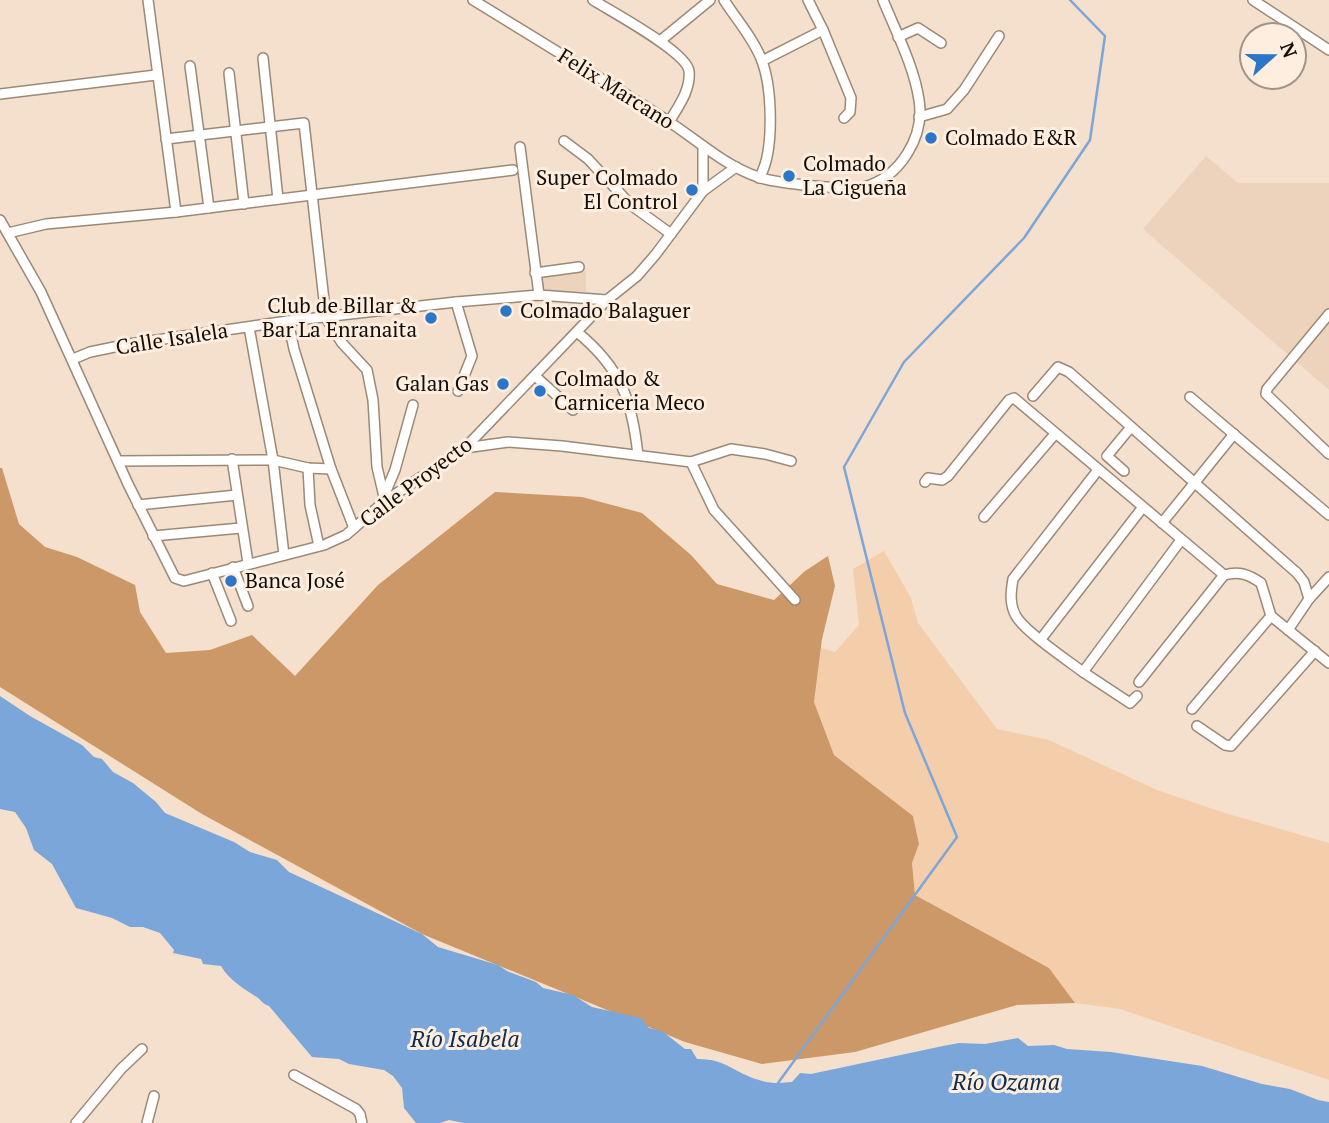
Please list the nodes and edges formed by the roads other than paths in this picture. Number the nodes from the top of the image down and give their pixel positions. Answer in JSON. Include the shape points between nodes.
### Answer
{"nodes":[{"id":1,"x":148,"y":0,"type":"edge"},
{"id":2,"x":473,"y":0,"type":"edge"},
{"id":3,"x":593,"y":0,"type":"edge"},
{"id":4,"x":710,"y":0,"type":"edge"},
{"id":5,"x":724,"y":0,"type":"edge"},
{"id":6,"x":808,"y":0,"type":"edge"},
{"id":7,"x":883,"y":0,"type":"edge"},
{"id":8,"x":1253,"y":0,"type":"edge"},
{"id":9,"x":823,"y":30,"type":"junction"},
{"id":10,"x":999,"y":36,"type":"dead end"},
{"id":11,"x":898,"y":37,"type":"junction"},
{"id":12,"x":660,"y":41,"type":"junction"},
{"id":13,"x":941,"y":43,"type":"dead end"},
{"id":14,"x":1329,"y":50,"type":"edge"},
{"id":15,"x":263,"y":58,"type":"dead end"},
{"id":16,"x":762,"y":61,"type":"junction"},
{"id":17,"x":190,"y":66,"type":"dead end"},
{"id":18,"x":229,"y":73,"type":"dead end"},
{"id":19,"x":156,"y":75,"type":"junction"},
{"id":20,"x":0,"y":94,"type":"edge"},
{"id":21,"x":919,"y":117,"type":"junction"},
{"id":22,"x":844,"y":118,"type":"dead end"},
{"id":23,"x":669,"y":122,"type":"junction"},
{"id":24,"x":271,"y":127,"type":"junction"},
{"id":25,"x":236,"y":131,"type":"junction"},
{"id":26,"x":200,"y":135,"type":"junction"},
{"id":27,"x":166,"y":139,"type":"junction"},
{"id":28,"x":564,"y":141,"type":"dead end"},
{"id":29,"x":703,"y":146,"type":"junction"},
{"id":30,"x":520,"y":147,"type":"dead end"},
{"id":31,"x":736,"y":167,"type":"junction"},
{"id":32,"x":513,"y":170,"type":"dead end"},
{"id":33,"x":759,"y":178,"type":"junction"},
{"id":34,"x":703,"y":191,"type":"junction"},
{"id":35,"x":311,"y":196,"type":"junction"},
{"id":36,"x":278,"y":200,"type":"junction"},
{"id":37,"x":244,"y":204,"type":"junction"},
{"id":38,"x":209,"y":208,"type":"junction"},
{"id":39,"x":176,"y":212,"type":"junction"},
{"id":40,"x":0,"y":220,"type":"edge"},
{"id":41,"x":8,"y":233,"type":"junction"},
{"id":42,"x":671,"y":234,"type":"junction"},
{"id":43,"x":579,"y":267,"type":"dead end"},
{"id":44,"x":535,"y":272,"type":"junction"},
{"id":45,"x":539,"y":295,"type":"junction"},
{"id":46,"x":607,"y":300,"type":"junction"},
{"id":47,"x":456,"y":302,"type":"junction"},
{"id":48,"x":1329,"y":314,"type":"edge"},
{"id":49,"x":326,"y":318,"type":"junction"},
{"id":50,"x":288,"y":321,"type":"junction"},
{"id":51,"x":249,"y":327,"type":"junction"},
{"id":52,"x":577,"y":332,"type":"junction"},
{"id":53,"x":73,"y":359,"type":"junction"},
{"id":54,"x":535,"y":376,"type":"junction"},
{"id":55,"x":458,"y":391,"type":"dead end"},
{"id":56,"x":1033,"y":396,"type":"dead end"},
{"id":57,"x":1190,"y":397,"type":"dead end"},
{"id":58,"x":413,"y":405,"type":"dead end"},
{"id":59,"x":573,"y":410,"type":"dead end"},
{"id":60,"x":1131,"y":427,"type":"junction"},
{"id":61,"x":1055,"y":434,"type":"junction"},
{"id":62,"x":1234,"y":434,"type":"junction"},
{"id":63,"x":465,"y":448,"type":"junction"},
{"id":64,"x":1329,"y":454,"type":"edge"},
{"id":65,"x":638,"y":455,"type":"junction"},
{"id":66,"x":232,"y":459,"type":"junction"},
{"id":67,"x":273,"y":460,"type":"junction"},
{"id":68,"x":118,"y":461,"type":"junction"},
{"id":69,"x":791,"y":461,"type":"dead end"},
{"id":70,"x":691,"y":462,"type":"junction"},
{"id":71,"x":308,"y":468,"type":"junction"},
{"id":72,"x":331,"y":469,"type":"junction"},
{"id":73,"x":1098,"y":470,"type":"junction"},
{"id":74,"x":1124,"y":471,"type":"dead end"},
{"id":75,"x":925,"y":482,"type":"dead end"},
{"id":76,"x":1194,"y":483,"type":"junction"},
{"id":77,"x":237,"y":495,"type":"junction"},
{"id":78,"x":384,"y":499,"type":"junction"},
{"id":79,"x":138,"y":505,"type":"junction"},
{"id":80,"x":1143,"y":508,"type":"junction"},
{"id":81,"x":1329,"y":515,"type":"edge"},
{"id":82,"x":984,"y":517,"type":"dead end"},
{"id":83,"x":1162,"y":523,"type":"junction"},
{"id":84,"x":241,"y":527,"type":"junction"},
{"id":85,"x":354,"y":528,"type":"junction"},
{"id":86,"x":153,"y":536,"type":"junction"},
{"id":87,"x":1181,"y":540,"type":"junction"},
{"id":88,"x":319,"y":546,"type":"junction"},
{"id":89,"x":284,"y":555,"type":"junction"},
{"id":90,"x":248,"y":563,"type":"junction"},
{"id":91,"x":233,"y":567,"type":"junction"},
{"id":92,"x":212,"y":573,"type":"junction"},
{"id":93,"x":1224,"y":575,"type":"junction"},
{"id":94,"x":1329,"y":576,"type":"edge"},
{"id":95,"x":1309,"y":599,"type":"junction"},
{"id":96,"x":796,"y":600,"type":"dead end"},
{"id":97,"x":248,"y":606,"type":"dead end"},
{"id":98,"x":1271,"y":616,"type":"junction"},
{"id":99,"x":231,"y":621,"type":"dead end"},
{"id":100,"x":1289,"y":630,"type":"junction"},
{"id":101,"x":1041,"y":639,"type":"junction"},
{"id":102,"x":1315,"y":651,"type":"junction"},
{"id":103,"x":1329,"y":663,"type":"edge"},
{"id":104,"x":1083,"y":672,"type":"junction"},
{"id":105,"x":1139,"y":682,"type":"dead end"},
{"id":106,"x":1137,"y":696,"type":"dead end"},
{"id":107,"x":1192,"y":709,"type":"dead end"},
{"id":108,"x":1197,"y":726,"type":"dead end"},
{"id":109,"x":142,"y":1049,"type":"dead end"},
{"id":110,"x":294,"y":1075,"type":"dead end"},
{"id":111,"x":154,"y":1096,"type":"dead end"},
{"id":112,"x":76,"y":1123,"type":"edge"},
{"id":113,"x":147,"y":1123,"type":"edge"},
{"id":114,"x":362,"y":1123,"type":"edge"}],
"edges":[{"from":1,"to":19,"type":"street"},
{"from":2,"to":23,"type":"street","name":"Felix Marcano"},
{"from":3,"to":12,"type":"street"},
{"from":4,"to":12,"type":"street"},
{"from":5,"to":16,"type":"street"},
{"from":6,"to":9,"type":"street"},
{"from":7,"to":11,"type":"street"},
{"from":8,"to":14,"type":"street"},
{"from":9,"to":16,"type":"street"},
{"from":9,"to":22,"type":"street","via":[[851,98],[850,112]]},
{"from":10,"to":21,"type":"street","via":[[947,109]]},
{"from":11,"to":13,"type":"street","via":[[918,28]]},
{"from":11,"to":21,"type":"street","via":[[914,80]]},
{"from":12,"to":23,"type":"street","via":[[681,56],[689,69],[685,94]]},
{"from":15,"to":24,"type":"street"},
{"from":16,"to":33,"type":"street","via":[[770,139],[766,167]]},
{"from":17,"to":26,"type":"street"},
{"from":18,"to":25,"type":"street"},
{"from":19,"to":20,"type":"street"},
{"from":19,"to":27,"type":"street"},
{"from":21,"to":33,"type":"street","name":"Felix Marcano","via":[[910,150],[897,169],[868,186]]},
{"from":23,"to":29,"type":"street","name":"Felix Marcano"},
{"from":24,"to":25,"type":"street"},
{"from":24,"to":35,"type":"street","via":[[303,123]]},
{"from":24,"to":36,"type":"street"},
{"from":25,"to":26,"type":"street"},
{"from":25,"to":37,"type":"street"},
{"from":26,"to":27,"type":"street"},
{"from":26,"to":38,"type":"street"},
{"from":27,"to":39,"type":"street"},
{"from":28,"to":42,"type":"street","via":[[588,159],[631,205]]},
{"from":29,"to":31,"type":"street","name":"Felix Marcano"},
{"from":29,"to":34,"type":"street"},
{"from":30,"to":44,"type":"street"},
{"from":31,"to":33,"type":"street","name":"Felix Marcano"},
{"from":31,"to":34,"type":"street","name":"Calle Proyecto"},
{"from":32,"to":35,"type":"street"},
{"from":34,"to":42,"type":"street","name":"Calle Proyecto"},
{"from":35,"to":36,"type":"street"},
{"from":35,"to":49,"type":"street"},
{"from":36,"to":37,"type":"street"},
{"from":37,"to":38,"type":"street"},
{"from":38,"to":39,"type":"street"},
{"from":39,"to":41,"type":"street","via":[[47,224]]},
{"from":40,"to":41,"type":"street"},
{"from":41,"to":53,"type":"street"},
{"from":42,"to":46,"type":"street","name":"Calle Proyecto","via":[[637,276]]},
{"from":43,"to":44,"type":"street"},
{"from":44,"to":45,"type":"street"},
{"from":45,"to":46,"type":"street","name":"Calle Isalela"},
{"from":45,"to":47,"type":"street","name":"Calle Isalela"},
{"from":46,"to":52,"type":"street","name":"Calle Proyecto"},
{"from":47,"to":49,"type":"street","name":"Calle Isalela"},
{"from":47,"to":55,"type":"street","via":[[472,356]]},
{"from":48,"to":64,"type":"street","via":[[1266,394]]},
{"from":49,"to":50,"type":"street","name":"Calle Isalela"},
{"from":49,"to":78,"type":"street","via":[[367,370]]},
{"from":50,"to":51,"type":"street","name":"Calle Isalela"},
{"from":50,"to":72,"type":"street"},
{"from":51,"to":53,"type":"street","name":"Calle Isalela","via":[[129,344]]},
{"from":51,"to":67,"type":"street"},
{"from":52,"to":54,"type":"street","name":"Calle Proyecto"},
{"from":52,"to":65,"type":"street","via":[[610,363],[624,389],[635,423]]},
{"from":53,"to":68,"type":"street"},
{"from":54,"to":59,"type":"street"},
{"from":54,"to":63,"type":"street","name":"Calle Proyecto"},
{"from":56,"to":60,"type":"street","via":[[1053,372],[1063,368]]},
{"from":57,"to":62,"type":"street"},
{"from":58,"to":78,"type":"street"},
{"from":60,"to":74,"type":"street","via":[[1107,456]]},
{"from":60,"to":76,"type":"street"},
{"from":61,"to":73,"type":"street"},
{"from":61,"to":75,"type":"street","via":[[1011,398],[948,476]]},
{"from":61,"to":82,"type":"street"},
{"from":62,"to":76,"type":"street"},
{"from":62,"to":81,"type":"street"},
{"from":63,"to":65,"type":"street","via":[[508,442]]},
{"from":63,"to":78,"type":"street","name":"Calle Proyecto"},
{"from":65,"to":70,"type":"street"},
{"from":66,"to":67,"type":"street"},
{"from":66,"to":68,"type":"street"},
{"from":66,"to":77,"type":"street"},
{"from":67,"to":71,"type":"street"},
{"from":67,"to":89,"type":"street"},
{"from":68,"to":79,"type":"street"},
{"from":69,"to":70,"type":"street","via":[[731,449]]},
{"from":70,"to":96,"type":"street","via":[[714,510]]},
{"from":71,"to":72,"type":"street"},
{"from":71,"to":88,"type":"street"},
{"from":72,"to":85,"type":"street"},
{"from":73,"to":80,"type":"street"},
{"from":73,"to":101,"type":"street","via":[[1013,579],[1010,595],[1015,615]]},
{"from":76,"to":83,"type":"street"},
{"from":76,"to":95,"type":"street","via":[[1297,573]]},
{"from":77,"to":79,"type":"street"},
{"from":77,"to":84,"type":"street"},
{"from":78,"to":85,"type":"street","name":"Calle Proyecto"},
{"from":79,"to":86,"type":"street"},
{"from":80,"to":83,"type":"street"},
{"from":80,"to":101,"type":"street"},
{"from":83,"to":87,"type":"street"},
{"from":84,"to":86,"type":"street"},
{"from":84,"to":90,"type":"street"},
{"from":85,"to":88,"type":"street","name":"Calle Proyecto"},
{"from":86,"to":92,"type":"street","name":"Calle Proyecto","via":[[176,578],[184,581]]},
{"from":87,"to":93,"type":"street"},
{"from":87,"to":104,"type":"street"},
{"from":88,"to":89,"type":"street","name":"Calle Proyecto"},
{"from":89,"to":90,"type":"street","name":"Calle Proyecto"},
{"from":90,"to":91,"type":"street","name":"Calle Proyecto"},
{"from":91,"to":92,"type":"street","name":"Calle Proyecto"},
{"from":91,"to":97,"type":"street"},
{"from":92,"to":99,"type":"street"},
{"from":93,"to":98,"type":"street","via":[[1243,573],[1261,583]]},
{"from":93,"to":105,"type":"street"},
{"from":94,"to":95,"type":"street"},
{"from":95,"to":100,"type":"street"},
{"from":98,"to":100,"type":"street"},
{"from":98,"to":107,"type":"street"},
{"from":100,"to":102,"type":"street"},
{"from":101,"to":104,"type":"street"},
{"from":102,"to":103,"type":"street"},
{"from":102,"to":108,"type":"street","via":[[1231,746]]},
{"from":104,"to":106,"type":"street","via":[[1130,703]]},
{"from":109,"to":112,"type":"street"},
{"from":110,"to":114,"type":"street","via":[[356,1110]]},
{"from":111,"to":113,"type":"street"}]}
